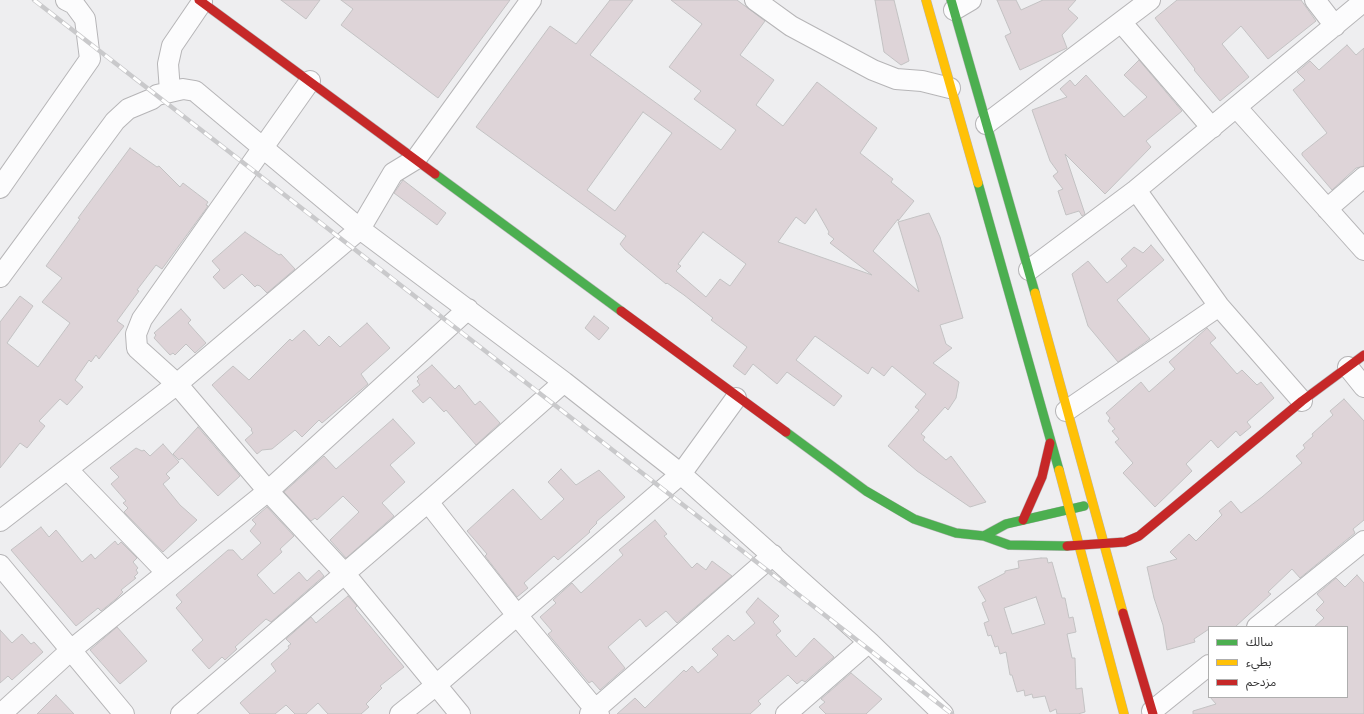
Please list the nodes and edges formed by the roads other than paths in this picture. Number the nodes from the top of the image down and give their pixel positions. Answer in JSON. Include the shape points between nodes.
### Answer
{"nodes":[{"id":1,"x":66,"y":0,"type":"edge"},
{"id":2,"x":531,"y":0,"type":"edge"},
{"id":3,"x":755,"y":0,"type":"edge"},
{"id":4,"x":926,"y":0,"type":"edge"},
{"id":5,"x":971,"y":0,"type":"edge"},
{"id":6,"x":1150,"y":0,"type":"edge"},
{"id":7,"x":1315,"y":0,"type":"edge"},
{"id":8,"x":200,"y":1,"type":"edge"},
{"id":9,"x":1364,"y":1,"type":"edge"},
{"id":10,"x":953,"y":5,"type":"edge"},
{"id":11,"x":1121,"y":22,"type":"junction"},
{"id":12,"x":1335,"y":26,"type":"junction"},
{"id":13,"x":310,"y":81,"type":"junction"},
{"id":14,"x":950,"y":88,"type":"junction"},
{"id":15,"x":170,"y":91,"type":"junction"},
{"id":16,"x":1237,"y":108,"type":"junction"},
{"id":17,"x":986,"y":124,"type":"junction"},
{"id":18,"x":1212,"y":128,"type":"junction"},
{"id":19,"x":264,"y":149,"type":"junction"},
{"id":20,"x":416,"y":159,"type":"junction"},
{"id":21,"x":1364,"y":177,"type":"edge"},
{"id":22,"x":0,"y":188,"type":"edge"},
{"id":23,"x":1136,"y":190,"type":"junction"},
{"id":24,"x":1327,"y":209,"type":"junction"},
{"id":25,"x":360,"y":229,"type":"junction"},
{"id":26,"x":1364,"y":250,"type":"edge"},
{"id":27,"x":1029,"y":270,"type":"junction"},
{"id":28,"x":0,"y":277,"type":"edge"},
{"id":29,"x":1219,"y":306,"type":"junction"},
{"id":30,"x":468,"y":309,"type":"junction"},
{"id":31,"x":1364,"y":355,"type":"edge"},
{"id":32,"x":1348,"y":367,"type":"junction"},
{"id":33,"x":564,"y":382,"type":"junction"},
{"id":34,"x":177,"y":384,"type":"junction"},
{"id":35,"x":1364,"y":387,"type":"edge"},
{"id":36,"x":736,"y":398,"type":"junction"},
{"id":37,"x":1302,"y":402,"type":"junction"},
{"id":38,"x":1066,"y":411,"type":"junction"},
{"id":39,"x":1050,"y":442,"type":"junction"},
{"id":40,"x":67,"y":469,"type":"junction"},
{"id":41,"x":681,"y":474,"type":"junction"},
{"id":42,"x":268,"y":491,"type":"junction"},
{"id":43,"x":428,"y":502,"type":"junction"},
{"id":44,"x":1092,"y":504,"type":"junction"},
{"id":45,"x":1070,"y":509,"type":"junction"},
{"id":46,"x":1023,"y":520,"type":"junction"},
{"id":47,"x":0,"y":522,"type":"edge"},
{"id":48,"x":984,"y":536,"type":"junction"},
{"id":49,"x":1364,"y":541,"type":"edge"},
{"id":50,"x":1103,"y":545,"type":"junction"},
{"id":51,"x":1080,"y":546,"type":"junction"},
{"id":52,"x":773,"y":555,"type":"junction"},
{"id":53,"x":0,"y":565,"type":"edge"},
{"id":54,"x":166,"y":572,"type":"junction"},
{"id":55,"x":345,"y":574,"type":"junction"},
{"id":56,"x":516,"y":614,"type":"junction"},
{"id":57,"x":1258,"y":626,"type":"edge"},
{"id":58,"x":869,"y":642,"type":"junction"},
{"id":59,"x":72,"y":650,"type":"junction"},
{"id":60,"x":1208,"y":667,"type":"edge"},
{"id":61,"x":435,"y":686,"type":"junction"},
{"id":62,"x":1153,"y":712,"type":"edge"},
{"id":63,"x":595,"y":713,"type":"edge"},
{"id":64,"x":1,"y":714,"type":"edge"},
{"id":65,"x":124,"y":714,"type":"edge"},
{"id":66,"x":181,"y":714,"type":"edge"},
{"id":67,"x":400,"y":714,"type":"edge"},
{"id":68,"x":460,"y":714,"type":"edge"},
{"id":69,"x":786,"y":714,"type":"edge"},
{"id":70,"x":943,"y":714,"type":"edge"},
{"id":71,"x":1124,"y":714,"type":"edge"}],
"edges":[{"from":1,"to":22,"type":"street","via":[[74,4],[85,19],[90,58]]},
{"from":2,"to":20,"type":"street"},
{"from":3,"to":14,"type":"street","via":[[791,26],[873,70],[896,79],[922,81]]},
{"from":4,"to":14,"type":"main road"},
{"from":5,"to":10,"type":"street"},
{"from":6,"to":11,"type":"street"},
{"from":7,"to":12,"type":"street"},
{"from":8,"to":13,"type":"main road"},
{"from":8,"to":15,"type":"street","via":[[172,46],[168,64]]},
{"from":9,"to":12,"type":"street"},
{"from":10,"to":17,"type":"main road"},
{"from":11,"to":17,"type":"street"},
{"from":11,"to":18,"type":"street"},
{"from":12,"to":16,"type":"street"},
{"from":13,"to":19,"type":"street"},
{"from":13,"to":20,"type":"main road"},
{"from":14,"to":39,"type":"main road"},
{"from":15,"to":19,"type":"street","via":[[194,91]]},
{"from":15,"to":28,"type":"street","via":[[128,109],[115,121]]},
{"from":16,"to":18,"type":"street"},
{"from":16,"to":24,"type":"street"},
{"from":17,"to":27,"type":"main road"},
{"from":18,"to":23,"type":"street"},
{"from":19,"to":25,"type":"street"},
{"from":19,"to":34,"type":"street","via":[[142,319],[136,334],[137,348]]},
{"from":20,"to":25,"type":"street","via":[[393,173]]},
{"from":20,"to":36,"type":"main road"},
{"from":21,"to":24,"type":"street"},
{"from":23,"to":27,"type":"street"},
{"from":23,"to":29,"type":"street"},
{"from":24,"to":26,"type":"street"},
{"from":25,"to":30,"type":"street"},
{"from":25,"to":34,"type":"street"},
{"from":27,"to":38,"type":"main road"},
{"from":29,"to":37,"type":"street"},
{"from":29,"to":38,"type":"street"},
{"from":30,"to":33,"type":"street"},
{"from":30,"to":42,"type":"street"},
{"from":31,"to":32,"type":"main road"},
{"from":32,"to":35,"type":"street"},
{"from":32,"to":37,"type":"main road"},
{"from":33,"to":41,"type":"street"},
{"from":33,"to":43,"type":"street"},
{"from":34,"to":40,"type":"street"},
{"from":34,"to":42,"type":"street"},
{"from":36,"to":41,"type":"street"},
{"from":36,"to":48,"type":"main road","via":[[866,491],[914,519],[956,534]]},
{"from":37,"to":50,"type":"main road","via":[[1139,536],[1125,542]]},
{"from":38,"to":44,"type":"main road"},
{"from":39,"to":45,"type":"main road"},
{"from":39,"to":46,"type":"main road","via":[[1042,477]]},
{"from":40,"to":47,"type":"street"},
{"from":40,"to":54,"type":"street"},
{"from":41,"to":52,"type":"street"},
{"from":41,"to":56,"type":"street"},
{"from":42,"to":54,"type":"street"},
{"from":42,"to":55,"type":"street"},
{"from":43,"to":55,"type":"street"},
{"from":43,"to":56,"type":"street"},
{"from":44,"to":45,"type":"main road"},
{"from":44,"to":50,"type":"main road"},
{"from":45,"to":46,"type":"main road"},
{"from":45,"to":51,"type":"main road"},
{"from":46,"to":48,"type":"main road","via":[[1006,524]]},
{"from":48,"to":51,"type":"main road","via":[[1010,545]]},
{"from":49,"to":57,"type":"street"},
{"from":50,"to":51,"type":"main road"},
{"from":50,"to":62,"type":"main road"},
{"from":51,"to":71,"type":"main road"},
{"from":52,"to":58,"type":"street"},
{"from":52,"to":63,"type":"street"},
{"from":53,"to":59,"type":"street"},
{"from":54,"to":59,"type":"street"},
{"from":55,"to":61,"type":"street"},
{"from":55,"to":66,"type":"street"},
{"from":56,"to":61,"type":"street"},
{"from":56,"to":63,"type":"street"},
{"from":58,"to":69,"type":"street"},
{"from":58,"to":70,"type":"street"},
{"from":59,"to":64,"type":"street"},
{"from":59,"to":65,"type":"street"},
{"from":60,"to":62,"type":"street"},
{"from":61,"to":67,"type":"street"},
{"from":61,"to":68,"type":"street"}]}
